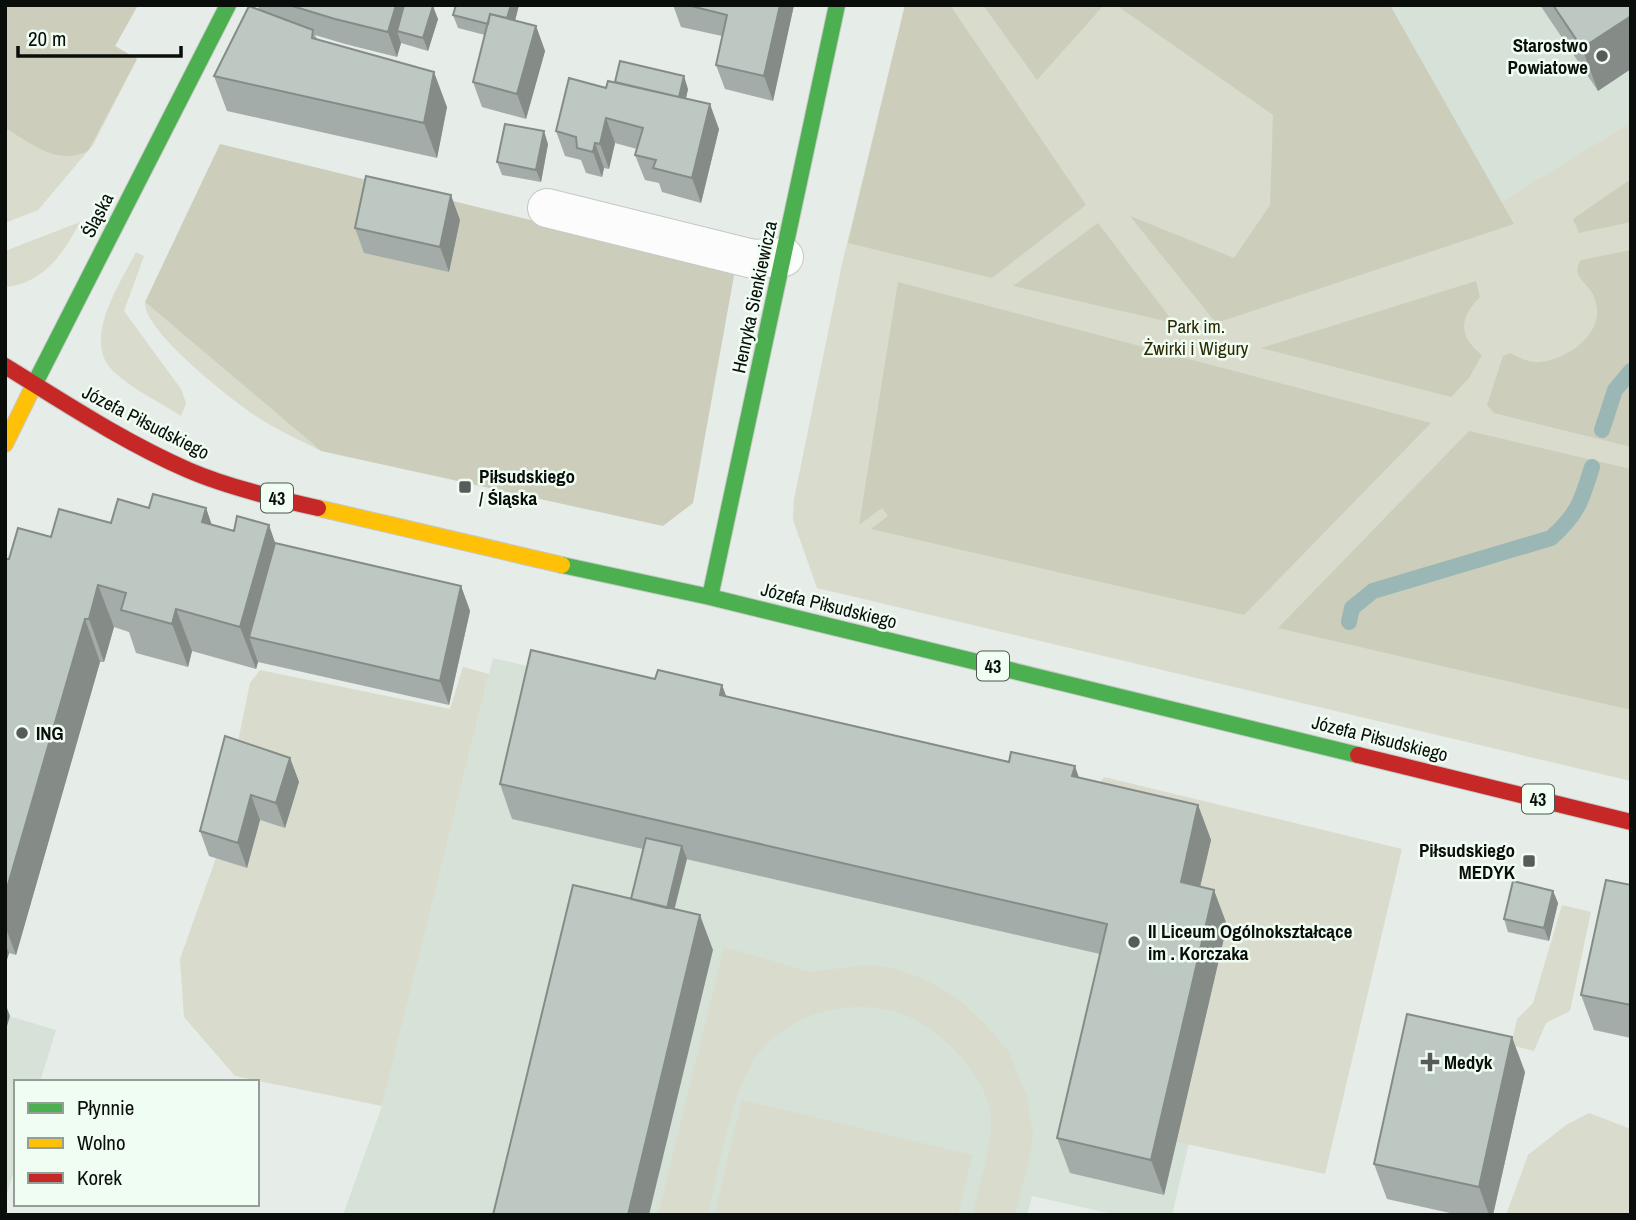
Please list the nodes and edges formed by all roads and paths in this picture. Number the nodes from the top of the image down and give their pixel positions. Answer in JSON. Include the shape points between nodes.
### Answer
{"nodes":[{"id":1,"x":228,"y":5,"type":"edge"},
{"id":2,"x":837,"y":5,"type":"edge"},
{"id":3,"x":547,"y":208,"type":"dead end"},
{"id":4,"x":784,"y":257,"type":"junction"},
{"id":5,"x":5,"y":366,"type":"edge"},
{"id":6,"x":34,"y":385,"type":"junction"},
{"id":7,"x":5,"y":443,"type":"edge"},
{"id":8,"x":710,"y":597,"type":"junction"},
{"id":9,"x":1631,"y":822,"type":"edge"}],
"edges":[{"from":1,"to":6,"type":"main road","name":"Śląska"},
{"from":2,"to":4,"type":"main road","name":"Henryka Sienkiewicza"},
{"from":3,"to":4,"type":"street","via":[[753,259]]},
{"from":4,"to":8,"type":"main road","name":"Henryka Sienkiewicza"},
{"from":5,"to":6,"type":"main road","name":"Józefa Piłsudskiego"},
{"from":6,"to":7,"type":"main road","name":"Śląska"},
{"from":6,"to":8,"type":"main road","name":"Józefa Piłsudskiego","number":"43","via":[[121,437],[228,484],[540,561]]},
{"from":8,"to":9,"type":"main road","name":"Józefa Piłsudskiego","number":"43"}]}
